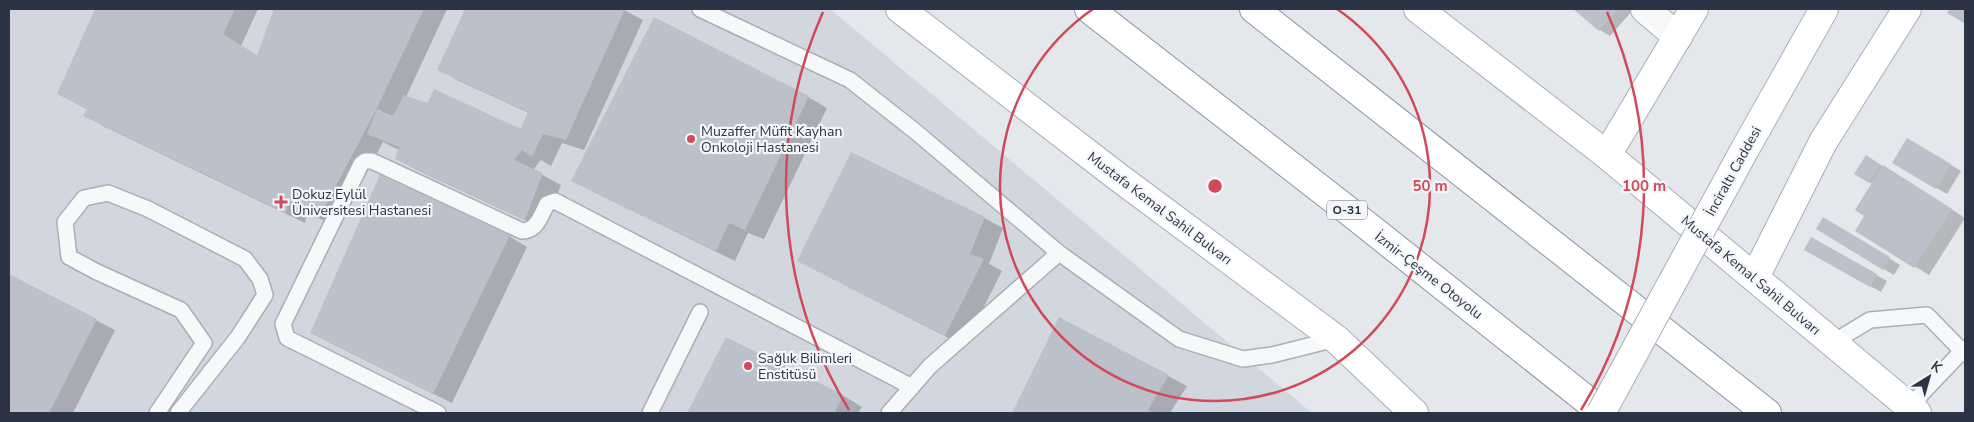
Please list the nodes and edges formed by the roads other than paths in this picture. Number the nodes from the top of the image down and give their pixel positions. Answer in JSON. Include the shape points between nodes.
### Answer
{"nodes":[{"id":1,"x":700,"y":9,"type":"edge"},
{"id":2,"x":900,"y":9,"type":"edge"},
{"id":3,"x":1089,"y":9,"type":"edge"},
{"id":4,"x":1254,"y":9,"type":"edge"},
{"id":5,"x":1418,"y":9,"type":"edge"},
{"id":6,"x":1644,"y":9,"type":"edge"},
{"id":7,"x":1694,"y":9,"type":"edge"},
{"id":8,"x":1824,"y":9,"type":"edge"},
{"id":9,"x":1907,"y":9,"type":"edge"},
{"id":10,"x":1678,"y":37,"type":"junction"},
{"id":11,"x":1607,"y":155,"type":"junction"},
{"id":12,"x":1059,"y":253,"type":"junction"},
{"id":13,"x":1755,"y":277,"type":"junction"},
{"id":14,"x":700,"y":312,"type":"dead end"},
{"id":15,"x":1336,"y":339,"type":"junction"},
{"id":16,"x":1832,"y":343,"type":"junction"},
{"id":17,"x":1964,"y":351,"type":"edge"},
{"id":18,"x":912,"y":388,"type":"junction"},
{"id":19,"x":1913,"y":410,"type":"edge"},
{"id":20,"x":157,"y":413,"type":"edge"},
{"id":21,"x":178,"y":413,"type":"edge"},
{"id":22,"x":438,"y":413,"type":"edge"},
{"id":23,"x":650,"y":413,"type":"edge"},
{"id":24,"x":889,"y":413,"type":"edge"},
{"id":25,"x":1414,"y":413,"type":"edge"},
{"id":26,"x":1602,"y":413,"type":"edge"},
{"id":27,"x":1767,"y":413,"type":"edge"}],
"edges":[{"from":1,"to":12,"type":"lane","via":[[850,80]]},
{"from":2,"to":15,"type":"main road","name":"Mustafa Kemal Sahil Bulvarı"},
{"from":3,"to":26,"type":"main road","name":"İzmir-Çeşme Otoyolu","number":"O-31"},
{"from":4,"to":27,"type":"main road"},
{"from":5,"to":11,"type":"main road","name":"Mustafa Kemal Sahil Bulvarı"},
{"from":6,"to":10,"type":"street"},
{"from":7,"to":10,"type":"main road"},
{"from":8,"to":26,"type":"main road","name":"İnciraltı Caddesi","bridge":true,"via":[[1744,149]]},
{"from":9,"to":13,"type":"main road","via":[[1823,142]]},
{"from":10,"to":11,"type":"main road"},
{"from":11,"to":13,"type":"main road","name":"Mustafa Kemal Sahil Bulvarı"},
{"from":12,"to":15,"type":"lane","via":[[1179,339],[1242,360]]},
{"from":12,"to":18,"type":"lane","via":[[930,366]]},
{"from":13,"to":16,"type":"main road","name":"Mustafa Kemal Sahil Bulvarı"},
{"from":14,"to":23,"type":"lane"},
{"from":15,"to":25,"type":"main road","name":"Mustafa Kemal Sahil Bulvarı"},
{"from":16,"to":17,"type":"lane","via":[[1870,320],[1927,315]]},
{"from":16,"to":19,"type":"main road","name":"Mustafa Kemal Sahil Bulvarı"},
{"from":17,"to":19,"type":"lane"},
{"from":18,"to":22,"type":"lane","via":[[555,201],[547,204],[534,228],[522,231],[372,161],[365,161],[283,324],[284,332],[287,338]]},
{"from":18,"to":24,"type":"lane"},
{"from":20,"to":21,"type":"lane","via":[[204,343],[181,310],[69,257],[65,222],[84,198],[108,193],[148,209],[245,259],[260,279],[265,295],[250,320]]}]}
